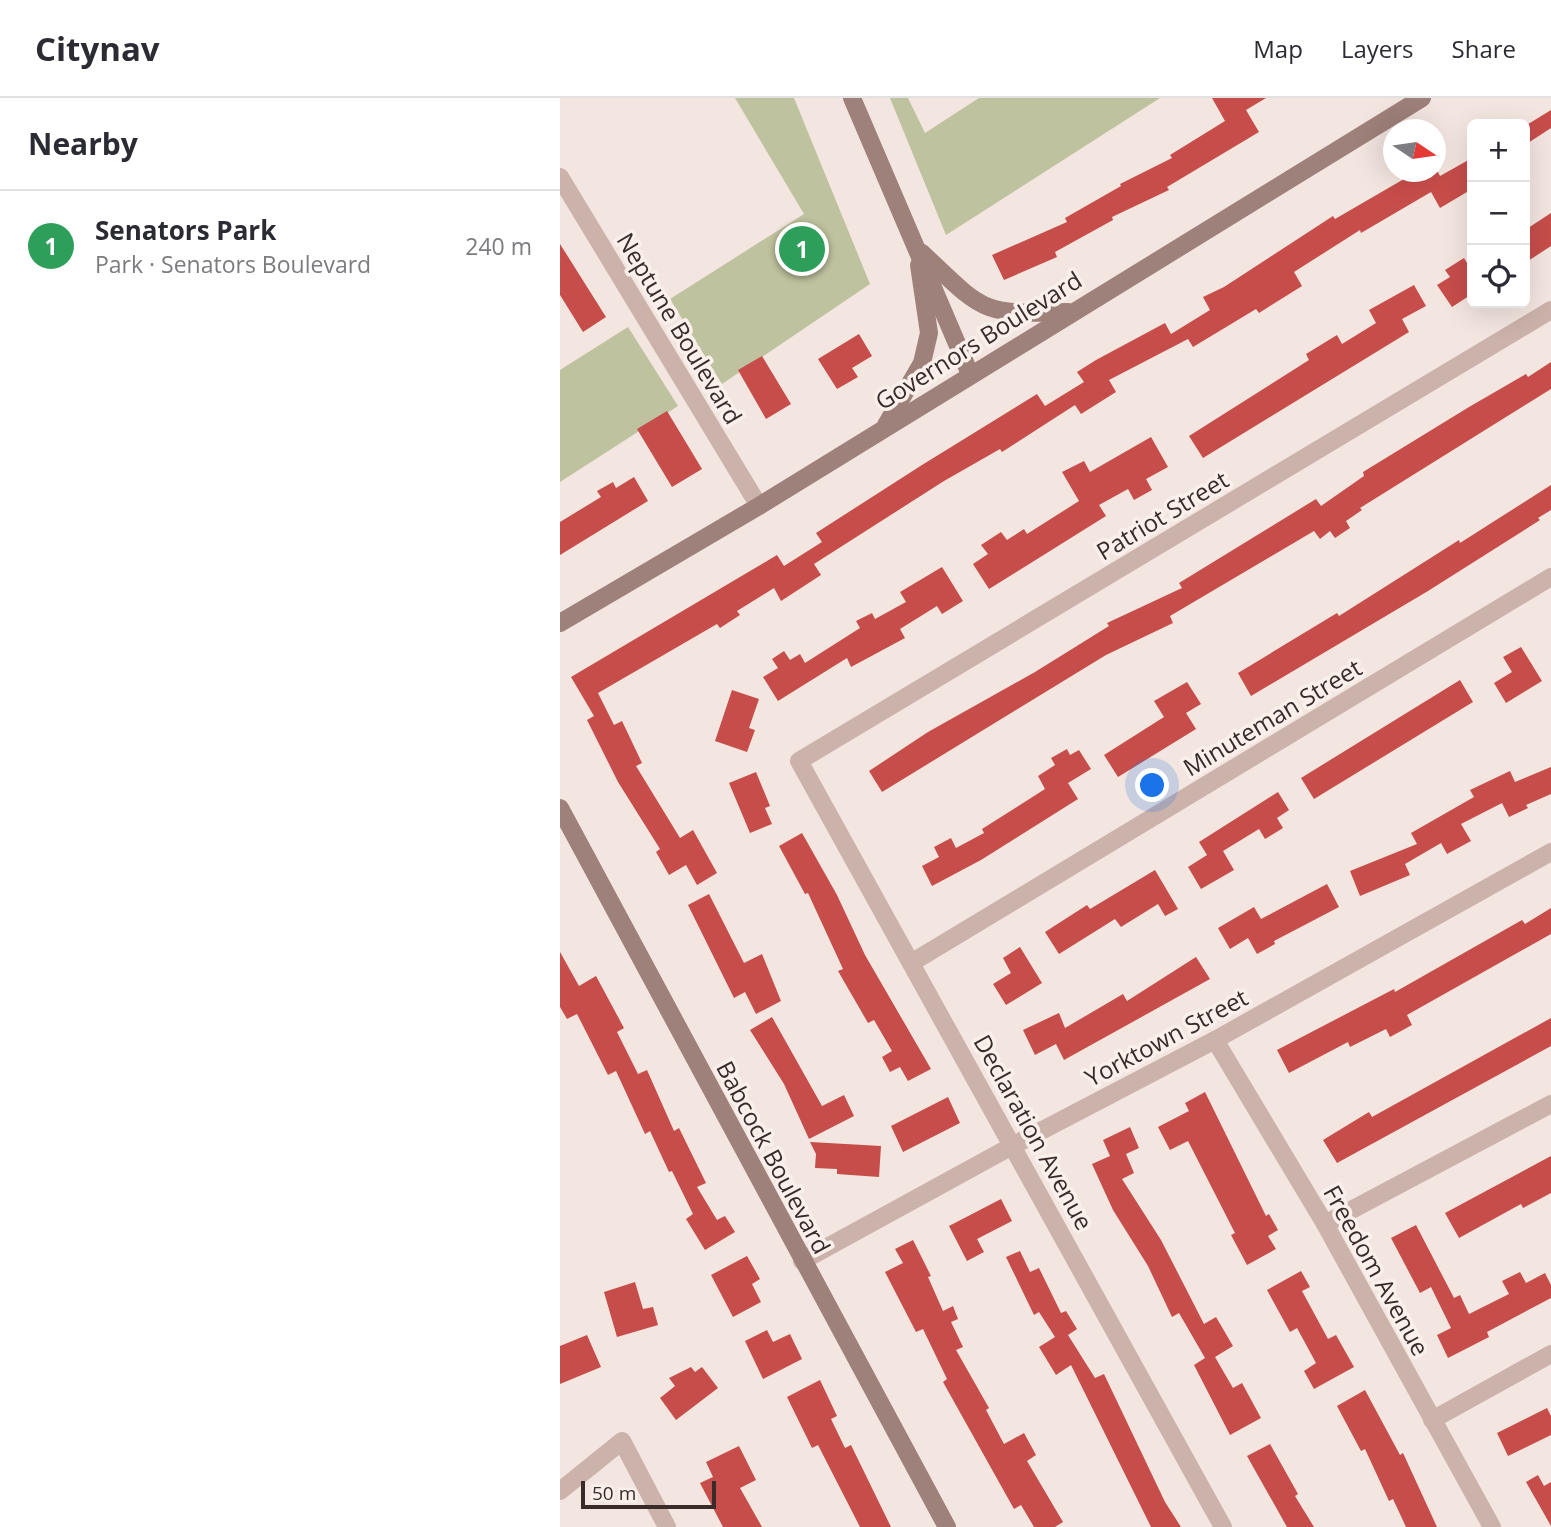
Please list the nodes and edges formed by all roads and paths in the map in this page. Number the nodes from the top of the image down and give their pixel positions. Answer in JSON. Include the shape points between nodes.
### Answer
{"nodes":[{"id":1,"x":852,"y":98,"type":"edge"},
{"id":2,"x":1422,"y":98,"type":"edge"},
{"id":3,"x":560,"y":177,"type":"edge"},
{"id":4,"x":917,"y":248,"type":"junction"},
{"id":5,"x":1551,"y":310,"type":"edge"},
{"id":6,"x":1071,"y":312,"type":"junction"},
{"id":7,"x":970,"y":374,"type":"junction"},
{"id":8,"x":886,"y":426,"type":"junction"},
{"id":9,"x":759,"y":506,"type":"junction"},
{"id":10,"x":1551,"y":577,"type":"edge"},
{"id":11,"x":560,"y":624,"type":"edge"},
{"id":12,"x":799,"y":761,"type":"joint"},
{"id":13,"x":560,"y":808,"type":"edge"},
{"id":14,"x":1551,"y":852,"type":"edge"},
{"id":15,"x":911,"y":963,"type":"junction"},
{"id":16,"x":1215,"y":1040,"type":"junction"},
{"id":17,"x":1551,"y":1104,"type":"edge"},
{"id":18,"x":1014,"y":1145,"type":"junction"},
{"id":19,"x":1325,"y":1224,"type":"junction"},
{"id":20,"x":802,"y":1262,"type":"junction"},
{"id":21,"x":1551,"y":1354,"type":"edge"},
{"id":22,"x":1432,"y":1420,"type":"junction"},
{"id":23,"x":560,"y":1491,"type":"edge"},
{"id":24,"x":667,"y":1527,"type":"edge"},
{"id":25,"x":947,"y":1527,"type":"edge"},
{"id":26,"x":1223,"y":1527,"type":"edge"},
{"id":27,"x":1492,"y":1527,"type":"edge"}],
"edges":[{"from":1,"to":4,"type":"main road"},
{"from":2,"to":6,"type":"main road","name":"Governors Boulevard"},
{"from":3,"to":9,"type":"street","name":"Neptune Boulevard"},
{"from":4,"to":6,"type":"main road","via":[[980,305],[1000,313]]},
{"from":4,"to":7,"type":"main road"},
{"from":4,"to":8,"type":"main road","via":[[929,333],[922,363]]},
{"from":5,"to":12,"type":"street","name":"Patriot Street"},
{"from":6,"to":7,"type":"main road","name":"Governors Boulevard"},
{"from":7,"to":8,"type":"main road","name":"Governors Boulevard"},
{"from":8,"to":9,"type":"main road","name":"Governors Boulevard"},
{"from":9,"to":11,"type":"main road","name":"Governors Boulevard"},
{"from":10,"to":15,"type":"street","name":"Minuteman Street"},
{"from":12,"to":15,"type":"street","name":"Declaration Avenue"},
{"from":13,"to":20,"type":"main road","name":"Babcock Boulevard"},
{"from":14,"to":16,"type":"street","name":"Yorktown Street"},
{"from":15,"to":18,"type":"street","name":"Declaration Avenue"},
{"from":16,"to":18,"type":"street","name":"Yorktown Street"},
{"from":16,"to":19,"type":"street","name":"Freedom Avenue"},
{"from":17,"to":19,"type":"street"},
{"from":18,"to":20,"type":"street","name":"Yorktown Street"},
{"from":18,"to":26,"type":"street","name":"Declaration Avenue"},
{"from":19,"to":22,"type":"street","name":"Freedom Avenue"},
{"from":20,"to":25,"type":"main road","name":"Babcock Boulevard"},
{"from":21,"to":22,"type":"street"},
{"from":22,"to":27,"type":"street","name":"Freedom Avenue"},
{"from":23,"to":24,"type":"street","via":[[622,1441]]}]}
